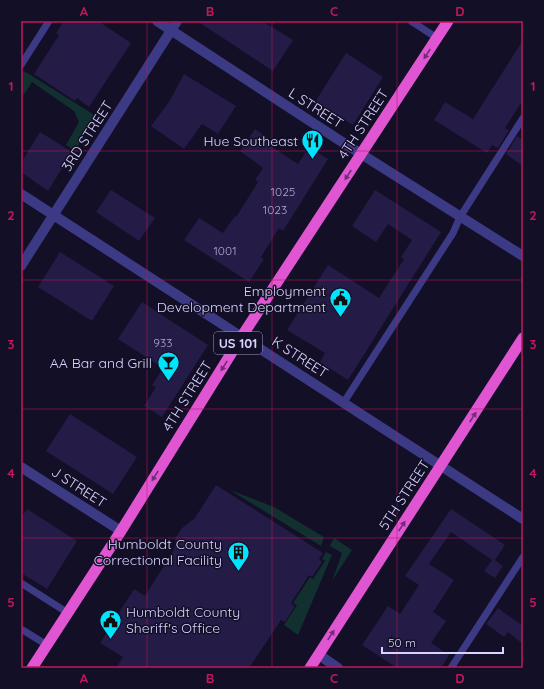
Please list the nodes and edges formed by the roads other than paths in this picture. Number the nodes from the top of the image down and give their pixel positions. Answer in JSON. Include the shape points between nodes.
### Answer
{"nodes":[{"id":1,"x":49,"y":21,"type":"edge"},
{"id":2,"x":157,"y":21,"type":"edge"},
{"id":3,"x":177,"y":21,"type":"edge"},
{"id":4,"x":411,"y":21,"type":"edge"},
{"id":5,"x":448,"y":21,"type":"edge"},
{"id":6,"x":171,"y":31,"type":"junction"},
{"id":7,"x":437,"y":38,"type":"junction"},
{"id":8,"x":21,"y":65,"type":"edge"},
{"id":9,"x":523,"y":118,"type":"edge"},
{"id":10,"x":362,"y":154,"type":"junction"},
{"id":11,"x":21,"y":194,"type":"edge"},
{"id":12,"x":54,"y":214,"type":"junction"},
{"id":13,"x":460,"y":216,"type":"junction"},
{"id":14,"x":523,"y":256,"type":"edge"},
{"id":15,"x":21,"y":266,"type":"edge"},
{"id":16,"x":242,"y":336,"type":"junction"},
{"id":17,"x":523,"y":338,"type":"edge"},
{"id":18,"x":344,"y":402,"type":"junction"},
{"id":19,"x":442,"y":465,"type":"junction"},
{"id":20,"x":21,"y":467,"type":"edge"},
{"id":21,"x":523,"y":519,"type":"edge"},
{"id":22,"x":121,"y":531,"type":"junction"},
{"id":23,"x":523,"y":557,"type":"edge"},
{"id":24,"x":21,"y":582,"type":"edge"},
{"id":25,"x":68,"y":612,"type":"junction"},
{"id":26,"x":21,"y":628,"type":"edge"},
{"id":27,"x":47,"y":645,"type":"junction"},
{"id":28,"x":318,"y":655,"type":"junction"},
{"id":29,"x":32,"y":668,"type":"edge"},
{"id":30,"x":310,"y":668,"type":"edge"},
{"id":31,"x":338,"y":668,"type":"edge"},
{"id":32,"x":451,"y":668,"type":"edge"}],
"edges":[{"from":1,"to":8,"type":"lane"},
{"from":2,"to":6,"type":"street","name":"L STREET"},
{"from":3,"to":6,"type":"street","name":"3RD STREET"},
{"from":4,"to":7,"type":"lane"},
{"from":5,"to":7,"type":"highway","name":"4TH STREET","number":"US 101"},
{"from":6,"to":10,"type":"street","name":"L STREET"},
{"from":6,"to":12,"type":"street","name":"3RD STREET"},
{"from":7,"to":10,"type":"highway","name":"4TH STREET","number":"US 101","one_way":true},
{"from":9,"to":13,"type":"lane"},
{"from":10,"to":13,"type":"street","name":"L STREET"},
{"from":10,"to":16,"type":"highway","name":"4TH STREET","number":"US 101","one_way":true},
{"from":11,"to":12,"type":"street","name":"K STREET"},
{"from":12,"to":15,"type":"street","name":"3RD STREET"},
{"from":12,"to":16,"type":"street","name":"K STREET"},
{"from":13,"to":14,"type":"street","name":"L STREET"},
{"from":13,"to":18,"type":"lane","via":[[453,233]]},
{"from":16,"to":18,"type":"street","name":"K STREET"},
{"from":16,"to":22,"type":"highway","name":"4TH STREET","number":"US 101","one_way":true},
{"from":19,"to":17,"type":"highway","name":"5TH STREET","one_way":true},
{"from":18,"to":19,"type":"street","name":"K STREET"},
{"from":19,"to":21,"type":"street","name":"K STREET"},
{"from":28,"to":19,"type":"highway","name":"5TH STREET","one_way":true},
{"from":20,"to":22,"type":"street","name":"J STREET"},
{"from":22,"to":25,"type":"highway","name":"4TH STREET","number":"US 101"},
{"from":23,"to":32,"type":"lane"},
{"from":24,"to":25,"type":"lane"},
{"from":25,"to":27,"type":"highway","name":"4TH STREET","number":"US 101"},
{"from":26,"to":27,"type":"lane"},
{"from":27,"to":29,"type":"highway","name":"4TH STREET","number":"US 101"},
{"from":28,"to":30,"type":"highway","name":"5TH STREET"},
{"from":28,"to":31,"type":"street"}]}
